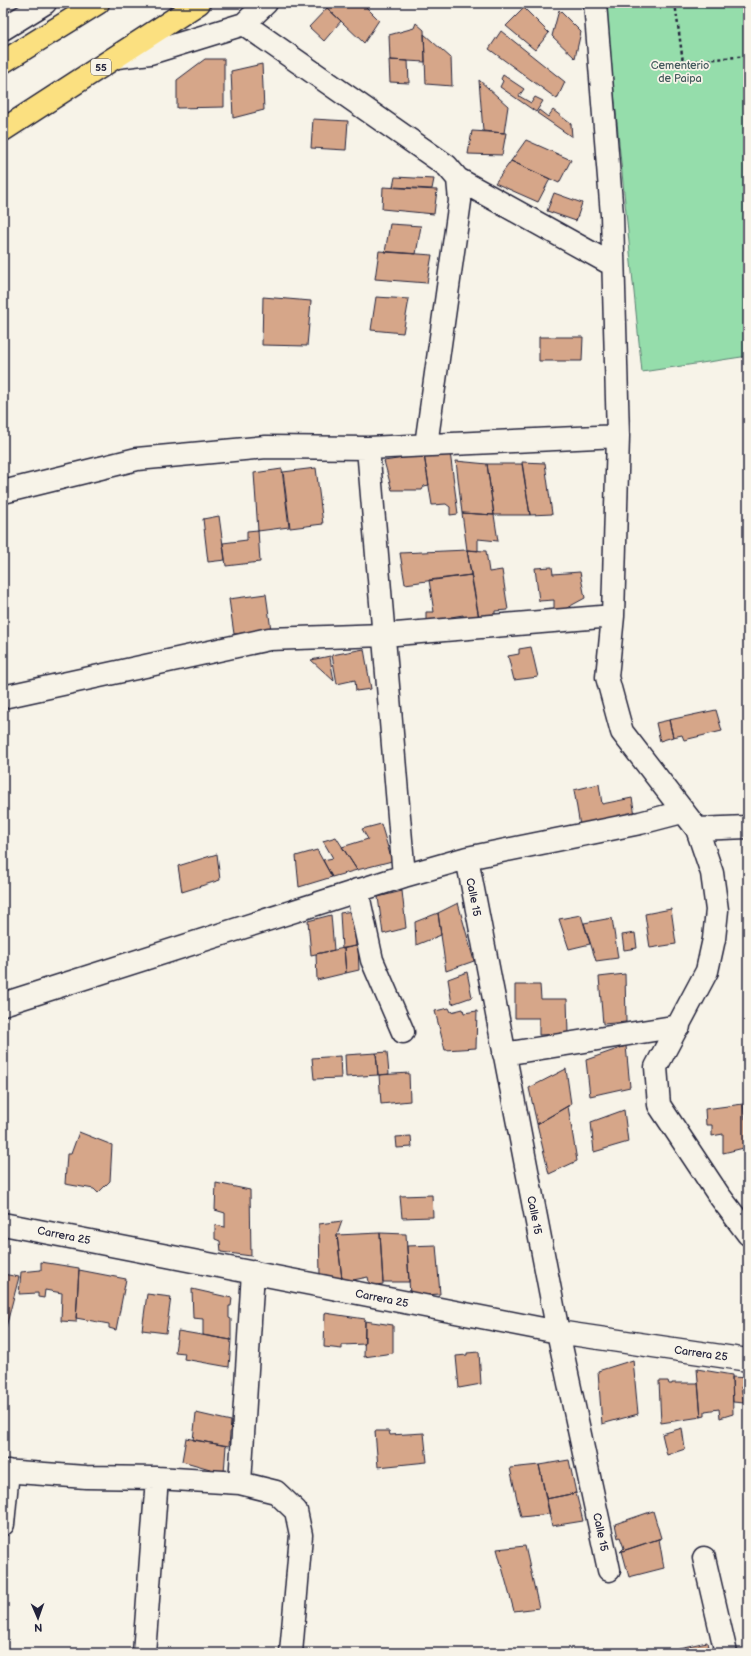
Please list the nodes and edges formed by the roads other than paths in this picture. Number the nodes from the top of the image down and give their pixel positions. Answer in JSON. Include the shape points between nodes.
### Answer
{"nodes":[{"id":1,"x":45,"y":3,"type":"edge"},
{"id":2,"x":98,"y":3,"type":"edge"},
{"id":3,"x":199,"y":3,"type":"edge"},
{"id":4,"x":266,"y":3,"type":"edge"},
{"id":5,"x":595,"y":3,"type":"edge"},
{"id":6,"x":244,"y":24,"type":"junction"},
{"id":7,"x":3,"y":29,"type":"edge"},
{"id":8,"x":116,"y":57,"type":"junction"},
{"id":9,"x":3,"y":62,"type":"edge"},
{"id":10,"x":3,"y":130,"type":"edge"},
{"id":11,"x":458,"y":179,"type":"junction"},
{"id":12,"x":613,"y":265,"type":"junction"},
{"id":13,"x":618,"y":436,"type":"junction"},
{"id":14,"x":426,"y":445,"type":"junction"},
{"id":15,"x":368,"y":448,"type":"junction"},
{"id":16,"x":3,"y":492,"type":"edge"},
{"id":17,"x":613,"y":616,"type":"junction"},
{"id":18,"x":384,"y":635,"type":"junction"},
{"id":19,"x":3,"y":696,"type":"edge"},
{"id":20,"x":682,"y":812,"type":"junction"},
{"id":21,"x":748,"y":827,"type":"edge"},
{"id":22,"x":696,"y":829,"type":"junction"},
{"id":23,"x":467,"y":858,"type":"junction"},
{"id":24,"x":404,"y":876,"type":"junction"},
{"id":25,"x":357,"y":890,"type":"junction"},
{"id":26,"x":3,"y":1004,"type":"edge"},
{"id":27,"x":679,"y":1026,"type":"junction"},
{"id":28,"x":403,"y":1032,"type":"dead end"},
{"id":29,"x":504,"y":1054,"type":"junction"},
{"id":30,"x":8,"y":1230,"type":"edge"},
{"id":31,"x":748,"y":1234,"type":"edge"},
{"id":32,"x":253,"y":1272,"type":"junction"},
{"id":33,"x":558,"y":1332,"type":"junction"},
{"id":34,"x":748,"y":1360,"type":"edge"},
{"id":35,"x":6,"y":1471,"type":"edge"},
{"id":36,"x":157,"y":1478,"type":"junction"},
{"id":37,"x":240,"y":1483,"type":"junction"},
{"id":38,"x":3,"y":1524,"type":"edge"},
{"id":39,"x":704,"y":1558,"type":"dead end"},
{"id":40,"x":609,"y":1570,"type":"dead end"},
{"id":41,"x":144,"y":1653,"type":"edge"},
{"id":42,"x":291,"y":1653,"type":"edge"},
{"id":43,"x":726,"y":1653,"type":"edge"}],
"edges":[{"from":1,"to":7,"type":"street"},
{"from":2,"to":9,"type":"highway"},
{"from":3,"to":8,"type":"highway","number":"55"},
{"from":4,"to":6,"type":"street"},
{"from":5,"to":12,"type":"street","via":[[612,216]]},
{"from":6,"to":8,"type":"street","via":[[150,53]]},
{"from":6,"to":11,"type":"street","via":[[447,166]]},
{"from":8,"to":10,"type":"highway","number":"55"},
{"from":11,"to":12,"type":"street"},
{"from":11,"to":14,"type":"street","via":[[460,201]]},
{"from":12,"to":13,"type":"street"},
{"from":13,"to":14,"type":"street"},
{"from":13,"to":17,"type":"street"},
{"from":14,"to":15,"type":"street"},
{"from":15,"to":16,"type":"street","via":[[266,447],[137,459]]},
{"from":15,"to":18,"type":"street"},
{"from":17,"to":18,"type":"street"},
{"from":17,"to":20,"type":"street","via":[[607,677],[622,732]]},
{"from":18,"to":19,"type":"street","via":[[269,639]]},
{"from":18,"to":24,"type":"street"},
{"from":20,"to":22,"type":"street"},
{"from":20,"to":23,"type":"street"},
{"from":21,"to":22,"type":"street"},
{"from":22,"to":27,"type":"street","via":[[712,873],[717,910],[707,971]]},
{"from":23,"to":24,"type":"street"},
{"from":23,"to":29,"type":"street","name":"Calle 15"},
{"from":24,"to":25,"type":"street"},
{"from":25,"to":26,"type":"street"},
{"from":25,"to":28,"type":"street","via":[[372,960]]},
{"from":27,"to":29,"type":"street"},
{"from":27,"to":31,"type":"street","via":[[656,1067],[659,1105]]},
{"from":29,"to":33,"type":"street","name":"Calle 15"},
{"from":30,"to":32,"type":"street","name":"Carrera 25"},
{"from":32,"to":33,"type":"street","name":"Carrera 25"},
{"from":32,"to":37,"type":"street"},
{"from":33,"to":34,"type":"street","name":"Carrera 25"},
{"from":33,"to":40,"type":"street","name":"Calle 15"},
{"from":35,"to":36,"type":"street","via":[[86,1477]]},
{"from":35,"to":38,"type":"street"},
{"from":36,"to":37,"type":"street"},
{"from":36,"to":41,"type":"street"},
{"from":37,"to":42,"type":"street","via":[[276,1492],[296,1511],[301,1534]]},
{"from":39,"to":43,"type":"street"}]}
